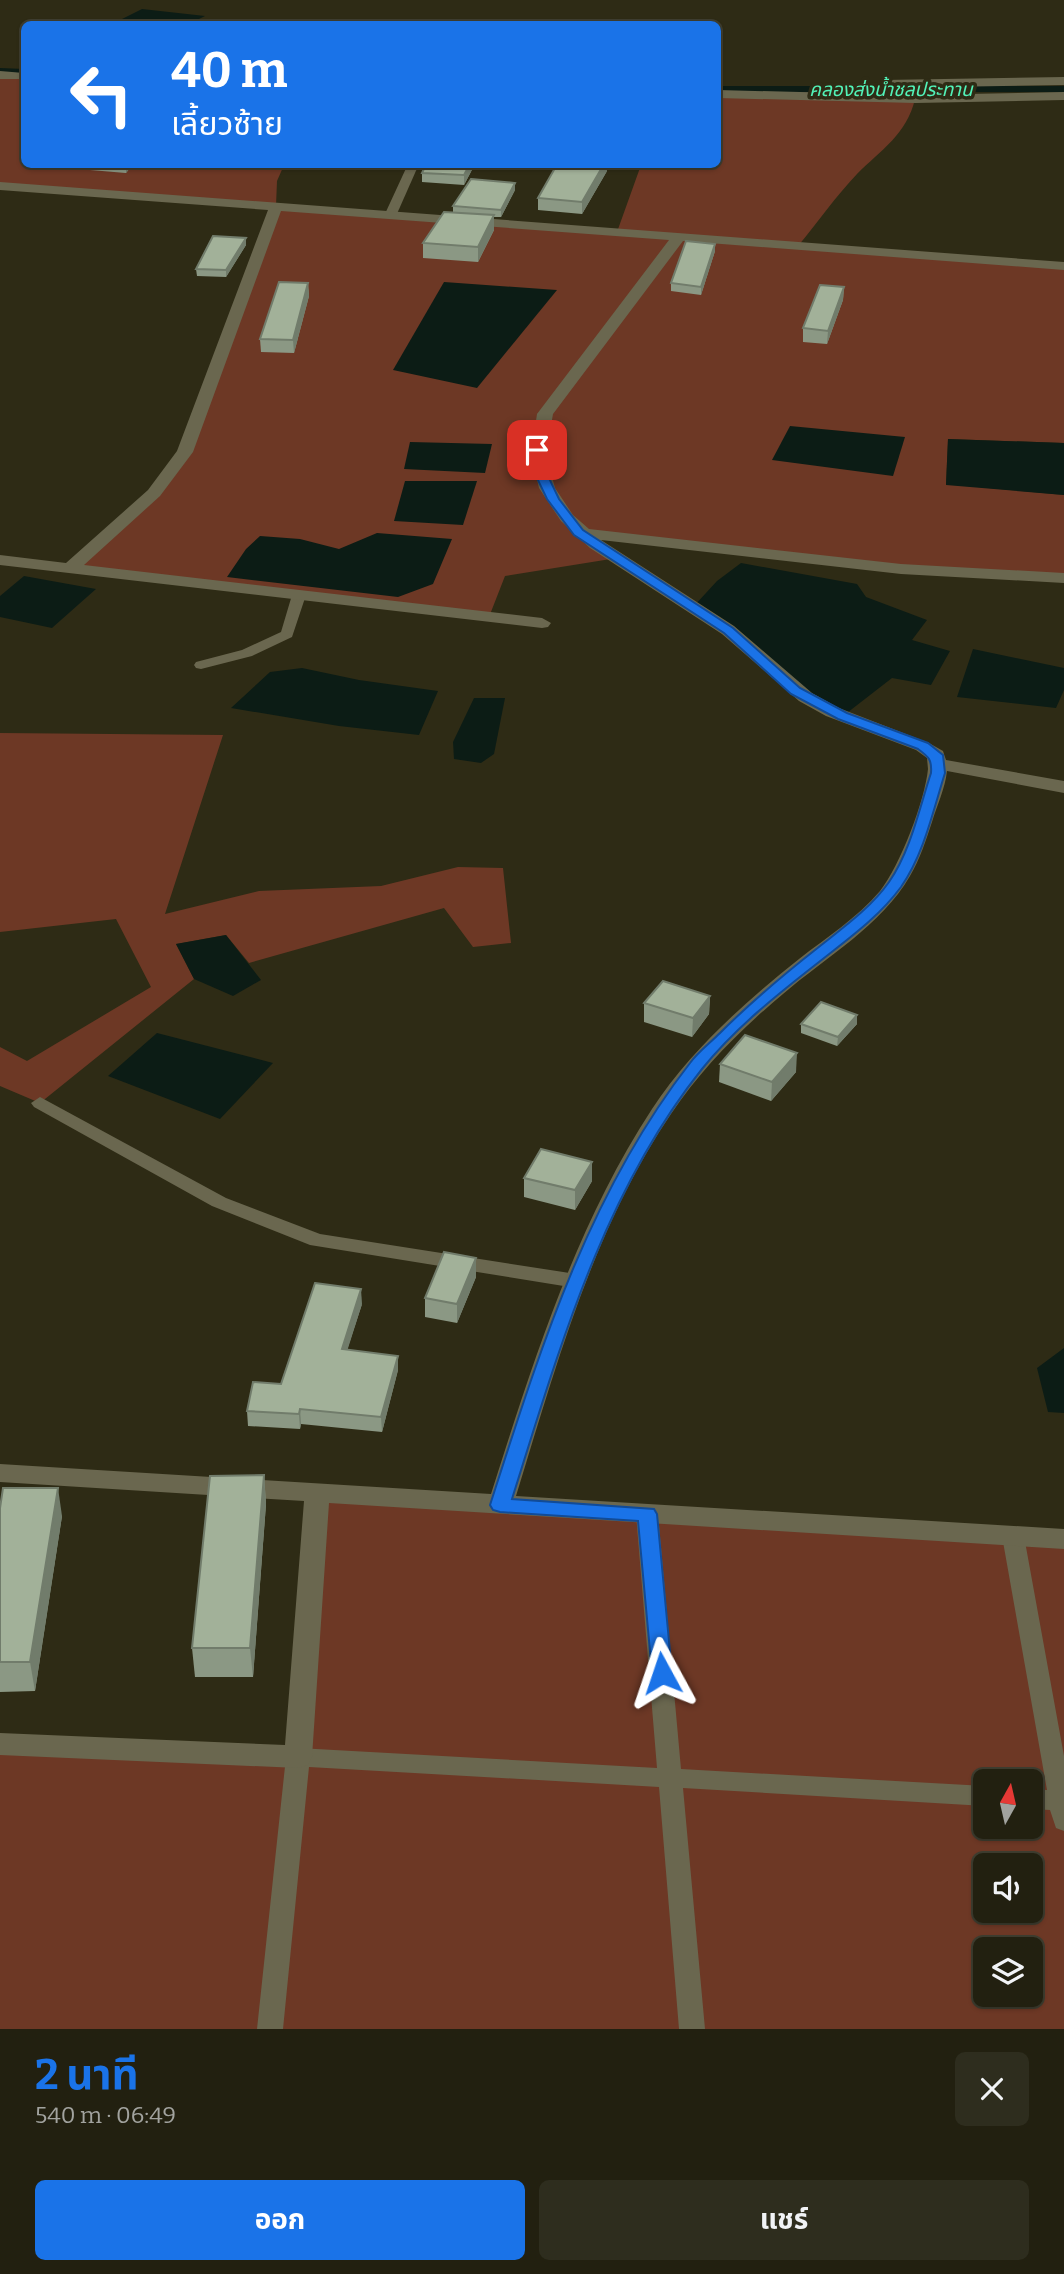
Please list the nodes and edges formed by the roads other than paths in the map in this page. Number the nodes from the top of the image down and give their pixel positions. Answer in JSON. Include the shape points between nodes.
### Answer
{"nodes":[{"id":1,"x":0,"y":64,"type":"edge"},
{"id":2,"x":21,"y":65,"type":"edge"},
{"id":3,"x":0,"y":75,"type":"edge"},
{"id":4,"x":21,"y":76,"type":"edge"},
{"id":5,"x":1064,"y":81,"type":"edge"},
{"id":6,"x":721,"y":83,"type":"edge"},
{"id":7,"x":721,"y":94,"type":"edge"},
{"id":8,"x":1064,"y":96,"type":"edge"},
{"id":9,"x":412,"y":168,"type":"edge"},
{"id":10,"x":0,"y":186,"type":"edge"},
{"id":11,"x":276,"y":207,"type":"junction"},
{"id":12,"x":390,"y":216,"type":"junction"},
{"id":13,"x":680,"y":237,"type":"junction"},
{"id":14,"x":1064,"y":266,"type":"edge"},
{"id":15,"x":578,"y":533,"type":"junction"},
{"id":16,"x":0,"y":560,"type":"edge"},
{"id":17,"x":70,"y":568,"type":"junction"},
{"id":18,"x":1064,"y":578,"type":"edge"},
{"id":19,"x":299,"y":595,"type":"junction"},
{"id":20,"x":542,"y":623,"type":"dead end"},
{"id":21,"x":201,"y":666,"type":"dead end"},
{"id":22,"x":939,"y":764,"type":"junction"},
{"id":23,"x":1064,"y":787,"type":"edge"},
{"id":24,"x":40,"y":1103,"type":"dead end"},
{"id":25,"x":576,"y":1281,"type":"junction"},
{"id":26,"x":0,"y":1474,"type":"edge"},
{"id":27,"x":317,"y":1494,"type":"junction"},
{"id":28,"x":500,"y":1505,"type":"junction"},
{"id":29,"x":648,"y":1514,"type":"junction"},
{"id":30,"x":1013,"y":1536,"type":"junction"},
{"id":31,"x":1064,"y":1539,"type":"edge"},
{"id":32,"x":0,"y":1744,"type":"edge"},
{"id":33,"x":298,"y":1757,"type":"junction"},
{"id":34,"x":672,"y":1778,"type":"junction"},
{"id":35,"x":973,"y":1795,"type":"edge"},
{"id":36,"x":1043,"y":1802,"type":"edge"},
{"id":37,"x":1063,"y":1807,"type":"edge"},
{"id":38,"x":270,"y":2029,"type":"edge"},
{"id":39,"x":692,"y":2029,"type":"edge"}],
"edges":[{"from":1,"to":2,"type":"street"},
{"from":3,"to":4,"type":"street"},
{"from":5,"to":6,"type":"street"},
{"from":7,"to":8,"type":"street","via":[[915,99]]},
{"from":9,"to":12,"type":"lane"},
{"from":10,"to":11,"type":"street"},
{"from":11,"to":12,"type":"street"},
{"from":11,"to":17,"type":"street","via":[[185,452],[154,493]]},
{"from":12,"to":13,"type":"street"},
{"from":13,"to":14,"type":"street"},
{"from":13,"to":15,"type":"street","via":[[573,374],[545,414],[538,433],[541,474]]},
{"from":15,"to":18,"type":"street","via":[[901,569]]},
{"from":15,"to":22,"type":"street","via":[[717,622],[795,691],[842,716],[923,746],[936,755]]},
{"from":16,"to":17,"type":"street"},
{"from":17,"to":19,"type":"street"},
{"from":19,"to":20,"type":"street"},
{"from":19,"to":21,"type":"lane","via":[[287,634],[247,653]]},
{"from":22,"to":23,"type":"street"},
{"from":22,"to":25,"type":"street","via":[[909,860],[895,885],[850,930],[767,995],[697,1065],[643,1140]]},
{"from":24,"to":25,"type":"lane","via":[[219,1202],[317,1240]]},
{"from":25,"to":28,"type":"street"},
{"from":26,"to":27,"type":"street"},
{"from":27,"to":28,"type":"street"},
{"from":27,"to":33,"type":"street"},
{"from":28,"to":29,"type":"street"},
{"from":29,"to":30,"type":"street"},
{"from":29,"to":34,"type":"lane"},
{"from":30,"to":31,"type":"street"},
{"from":30,"to":37,"type":"lane"},
{"from":32,"to":33,"type":"street"},
{"from":33,"to":34,"type":"lane"},
{"from":33,"to":38,"type":"lane"},
{"from":34,"to":35,"type":"lane"},
{"from":34,"to":39,"type":"lane"},
{"from":36,"to":37,"type":"lane"}]}
